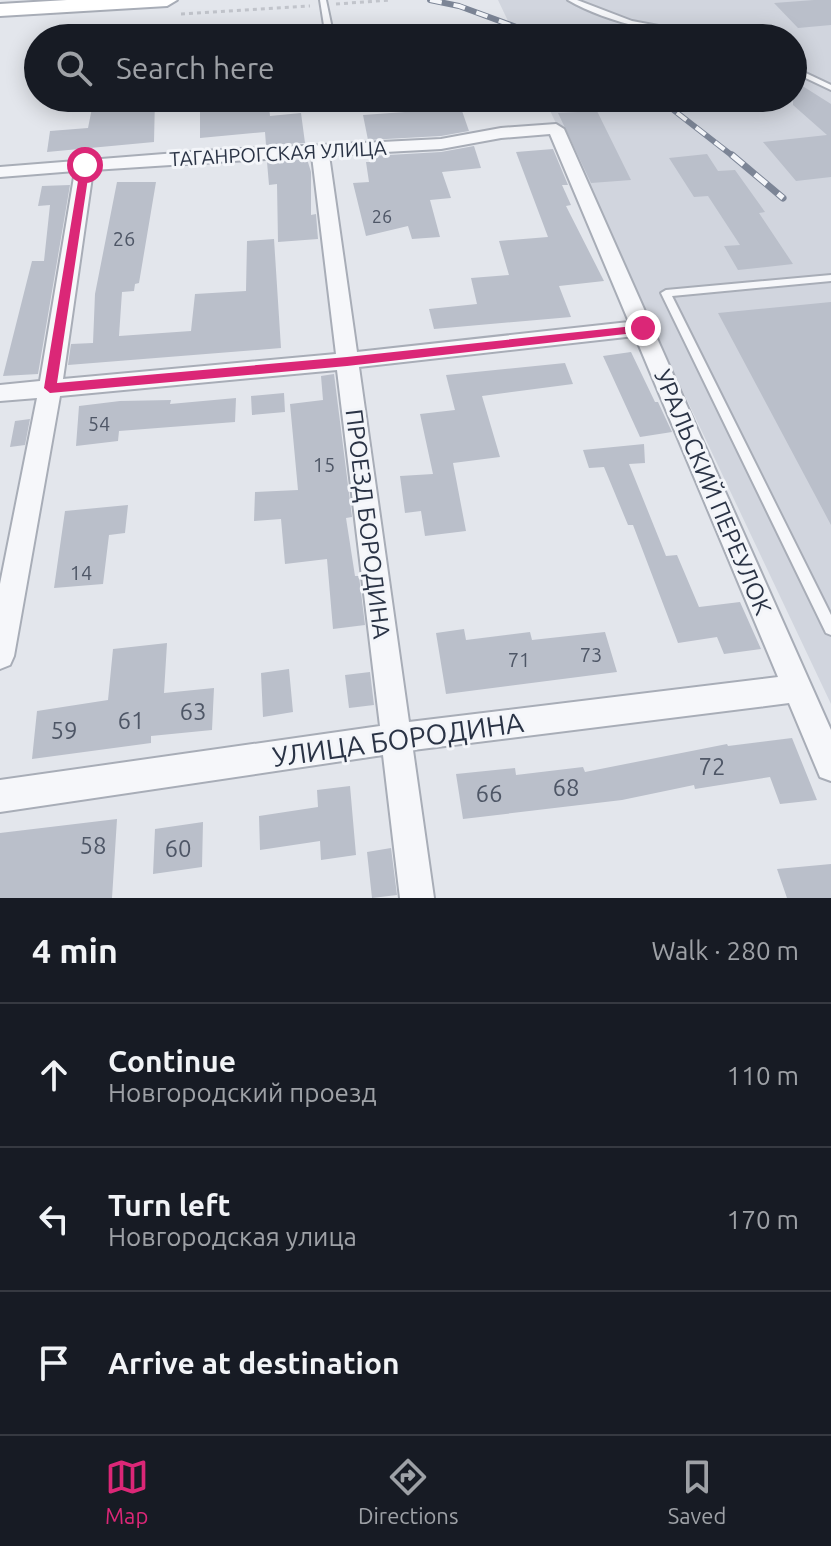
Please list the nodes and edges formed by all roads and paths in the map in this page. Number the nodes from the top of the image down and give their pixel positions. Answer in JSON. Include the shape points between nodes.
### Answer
{"nodes":[{"id":1,"x":391,"y":0,"type":"edge"},
{"id":2,"x":571,"y":0,"type":"edge"},
{"id":3,"x":324,"y":2,"type":"edge"},
{"id":4,"x":169,"y":7,"type":"edge"},
{"id":5,"x":0,"y":10,"type":"edge"},
{"id":6,"x":328,"y":24,"type":"edge"},
{"id":7,"x":636,"y":24,"type":"edge"},
{"id":8,"x":807,"y":76,"type":"edge"},
{"id":9,"x":831,"y":88,"type":"edge"},
{"id":10,"x":556,"y":129,"type":"joint"},
{"id":11,"x":320,"y":150,"type":"junction"},
{"id":12,"x":85,"y":165,"type":"junction"},
{"id":13,"x":0,"y":172,"type":"edge"},
{"id":14,"x":831,"y":278,"type":"edge"},
{"id":15,"x":643,"y":328,"type":"junction"},
{"id":16,"x":347,"y":361,"type":"junction"},
{"id":17,"x":50,"y":388,"type":"junction"},
{"id":18,"x":0,"y":393,"type":"edge"},
{"id":19,"x":831,"y":629,"type":"edge"},
{"id":20,"x":0,"y":656,"type":"edge"},
{"id":21,"x":797,"y":688,"type":"junction"},
{"id":22,"x":396,"y":738,"type":"junction"},
{"id":23,"x":831,"y":766,"type":"edge"},
{"id":24,"x":0,"y":796,"type":"edge"},
{"id":25,"x":417,"y":898,"type":"edge"}],
"edges":[{"from":1,"to":3,"type":"path"},
{"from":2,"to":7,"type":"lane"},
{"from":3,"to":4,"type":"path"},
{"from":3,"to":6,"type":"lane"},
{"from":4,"to":5,"type":"main road"},
{"from":8,"to":9,"type":"lane"},
{"from":10,"to":11,"type":"street","name":"ТАГАНРОГСКАЯ УЛИЦА","via":[[441,144]]},
{"from":10,"to":15,"type":"street","name":"УРАЛЬСКИЙ ПЕРЕУЛОК"},
{"from":11,"to":12,"type":"street","name":"ТАГАНРОГСКАЯ УЛИЦА"},
{"from":11,"to":16,"type":"street","name":"ПРОЕЗД БОРОДИНА"},
{"from":12,"to":13,"type":"street","name":"ТАГАНРОГСКАЯ УЛИЦА"},
{"from":12,"to":17,"type":"street"},
{"from":14,"to":19,"type":"lane","via":[[666,293]]},
{"from":15,"to":16,"type":"street"},
{"from":15,"to":21,"type":"street","name":"УРАЛЬСКИЙ ПЕРЕУЛОК"},
{"from":16,"to":17,"type":"street"},
{"from":16,"to":22,"type":"street","name":"ПРОЕЗД БОРОДИНА"},
{"from":17,"to":18,"type":"street"},
{"from":17,"to":20,"type":"street"},
{"from":21,"to":22,"type":"street","name":"УЛИЦА БОРОДИНА"},
{"from":21,"to":23,"type":"street","name":"УРАЛЬСКИЙ ПЕРЕУЛОК"},
{"from":22,"to":24,"type":"street","name":"УЛИЦА БОРОДИНА"},
{"from":22,"to":25,"type":"street","name":"ПРОЕЗД БОРОДИНА"}]}
